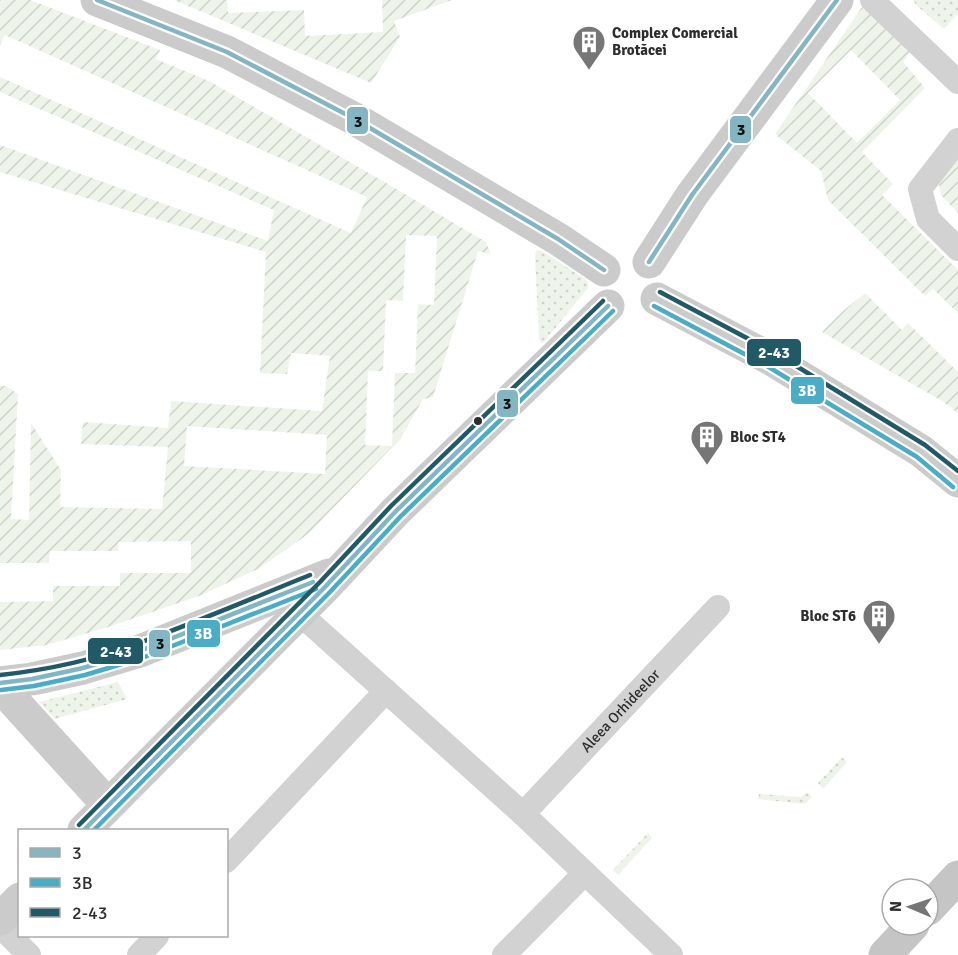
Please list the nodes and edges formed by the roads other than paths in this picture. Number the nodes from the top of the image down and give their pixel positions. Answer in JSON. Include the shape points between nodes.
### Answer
{"nodes":[{"id":1,"x":97,"y":0,"type":"edge"},
{"id":2,"x":837,"y":0,"type":"edge"},
{"id":3,"x":872,"y":0,"type":"edge"},
{"id":4,"x":958,"y":82,"type":"edge"},
{"id":5,"x":958,"y":140,"type":"edge"},
{"id":6,"x":958,"y":249,"type":"edge"},
{"id":7,"x":649,"y":262,"type":"junction"},
{"id":8,"x":604,"y":270,"type":"junction"},
{"id":9,"x":657,"y":299,"type":"junction"},
{"id":10,"x":608,"y":306,"type":"junction"},
{"id":11,"x":958,"y":481,"type":"edge"},
{"id":12,"x":342,"y":570,"type":"junction"},
{"id":13,"x":718,"y":607,"type":"dead end"},
{"id":14,"x":299,"y":613,"type":"junction"},
{"id":15,"x":0,"y":684,"type":"edge"},
{"id":16,"x":386,"y":691,"type":"junction"},
{"id":17,"x":108,"y":805,"type":"junction"},
{"id":18,"x":523,"y":814,"type":"junction"},
{"id":19,"x":86,"y":829,"type":"edge"},
{"id":20,"x":228,"y":859,"type":"edge"},
{"id":21,"x":585,"y":873,"type":"junction"},
{"id":22,"x":958,"y":877,"type":"edge"},
{"id":23,"x":940,"y":896,"type":"edge"},
{"id":24,"x":18,"y":901,"type":"edge"},
{"id":25,"x":0,"y":919,"type":"edge"},
{"id":26,"x":0,"y":926,"type":"edge"},
{"id":27,"x":156,"y":937,"type":"edge"},
{"id":28,"x":902,"y":937,"type":"edge"},
{"id":29,"x":29,"y":955,"type":"edge"},
{"id":30,"x":139,"y":955,"type":"edge"},
{"id":31,"x":504,"y":955,"type":"edge"},
{"id":32,"x":671,"y":955,"type":"edge"},
{"id":33,"x":885,"y":955,"type":"edge"}],
"edges":[{"from":1,"to":8,"type":"street","via":[[227,52],[353,118]]},
{"from":2,"to":7,"type":"street","via":[[692,195]]},
{"from":3,"to":4,"type":"street"},
{"from":5,"to":6,"type":"street","via":[[920,189],[928,219]]},
{"from":7,"to":8,"type":"street","via":[[630,255],[611,262]]},
{"from":7,"to":9,"type":"street","via":[[660,279]]},
{"from":8,"to":10,"type":"street","via":[[600,288]]},
{"from":9,"to":10,"type":"street","via":[[652,308],[634,316],[625,316]]},
{"from":9,"to":11,"type":"street","via":[[771,358],[921,451]]},
{"from":10,"to":12,"type":"street","via":[[396,511]]},
{"from":12,"to":14,"type":"street"},
{"from":12,"to":15,"type":"street","via":[[140,651],[83,668]]},
{"from":13,"to":18,"type":"street","name":"Aleea Orhideelor"},
{"from":14,"to":16,"type":"street"},
{"from":14,"to":17,"type":"street"},
{"from":15,"to":17,"type":"street"},
{"from":16,"to":18,"type":"street"},
{"from":16,"to":20,"type":"street"},
{"from":17,"to":19,"type":"street"},
{"from":18,"to":21,"type":"street"},
{"from":21,"to":31,"type":"street"},
{"from":21,"to":32,"type":"street"},
{"from":22,"to":23,"type":"main road"},
{"from":24,"to":25,"type":"street"},
{"from":26,"to":29,"type":"street"},
{"from":27,"to":30,"type":"street"},
{"from":28,"to":33,"type":"main road"}]}
